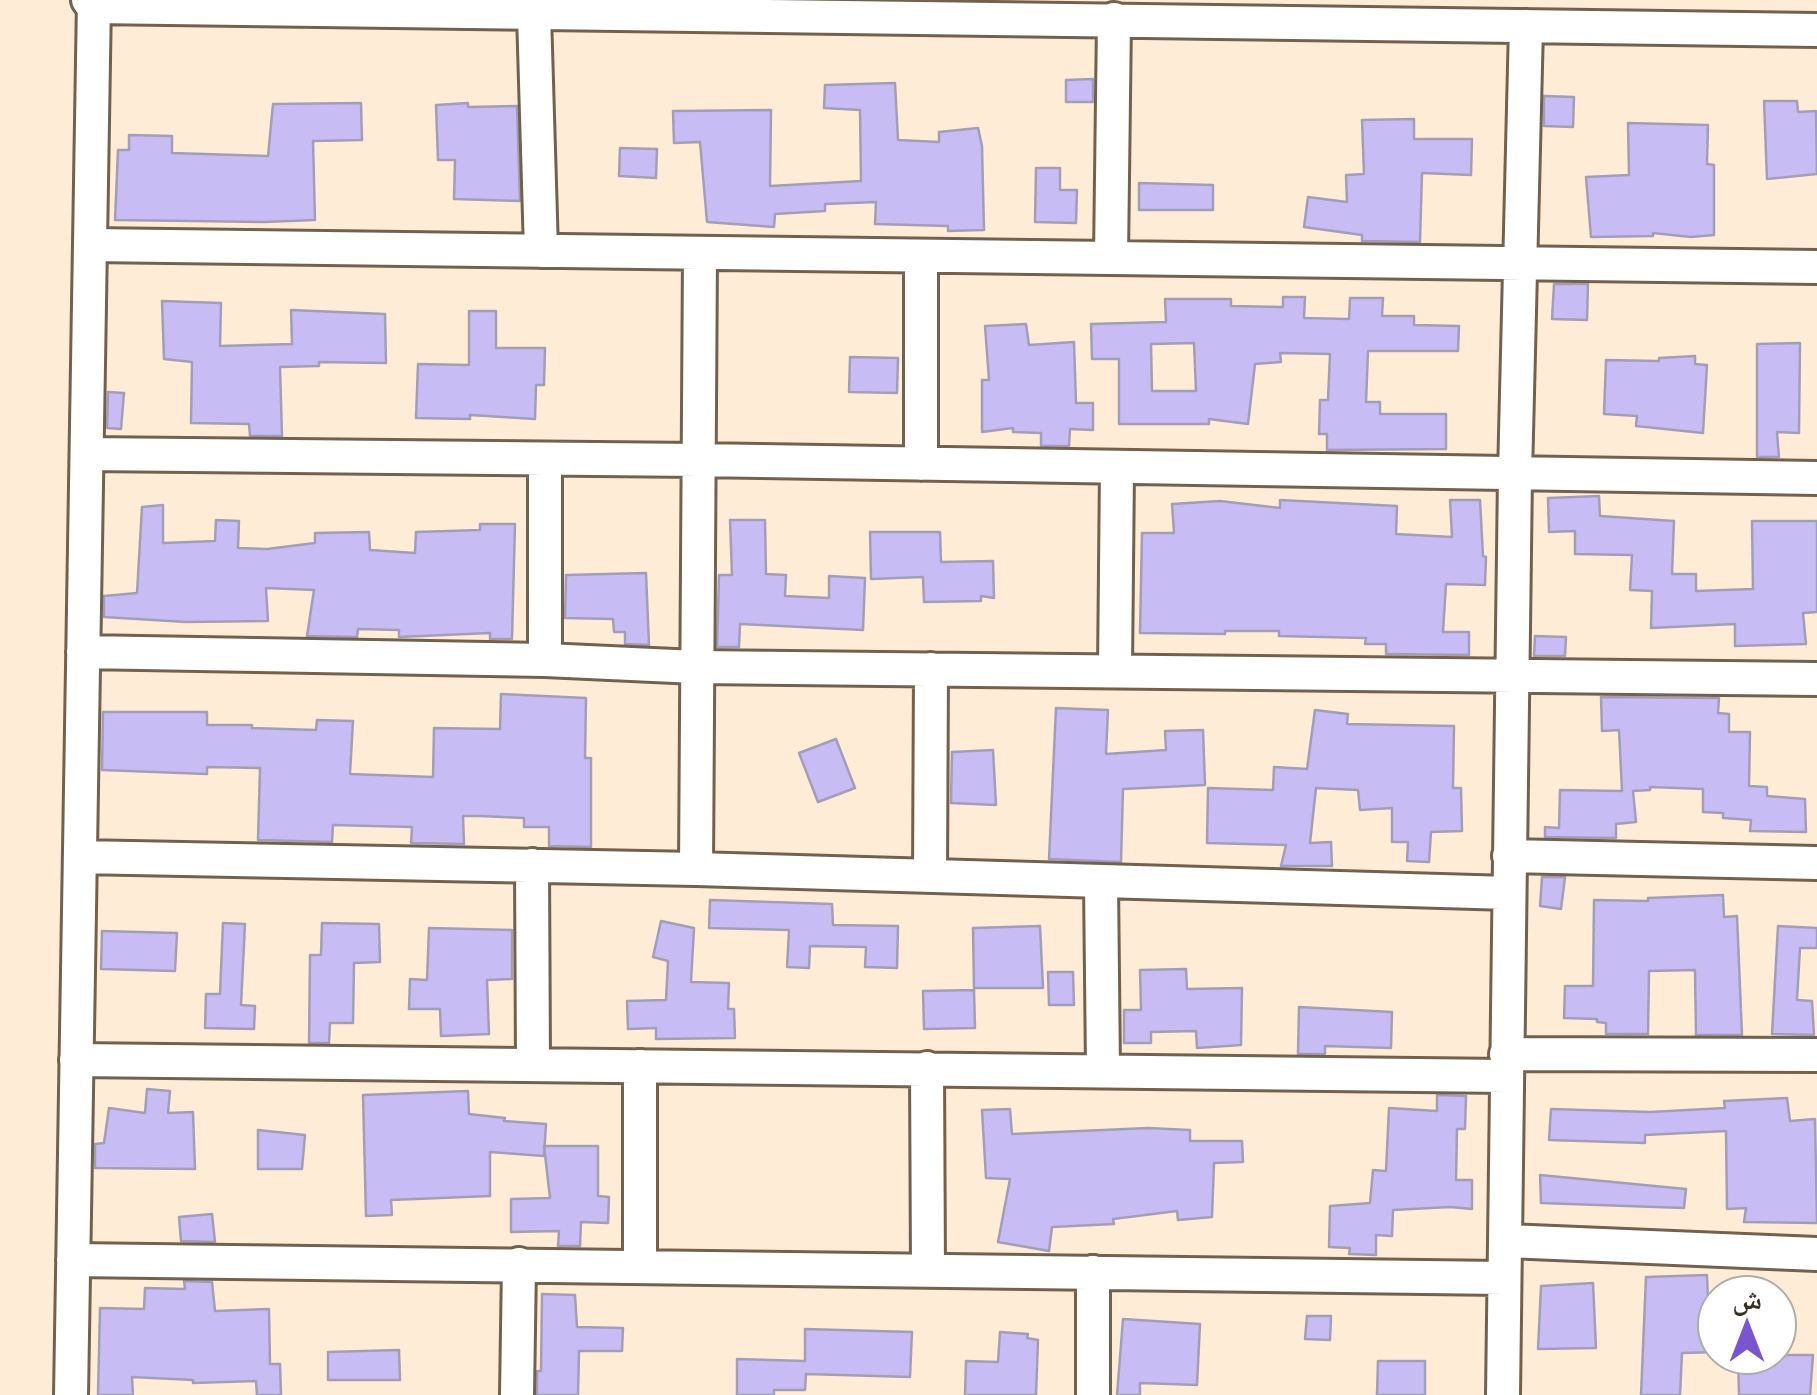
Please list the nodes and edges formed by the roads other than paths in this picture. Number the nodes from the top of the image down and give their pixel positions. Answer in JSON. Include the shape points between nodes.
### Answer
{"nodes":[{"id":1,"x":92,"y":2,"type":"edge"},
{"id":2,"x":418,"y":6,"type":"edge"},
{"id":3,"x":1001,"y":9,"type":"edge"},
{"id":4,"x":1561,"y":13,"type":"edge"},
{"id":5,"x":534,"y":14,"type":"junction"},
{"id":6,"x":1114,"y":19,"type":"junction"},
{"id":7,"x":1526,"y":26,"type":"junction"},
{"id":8,"x":1817,"y":30,"type":"edge"},
{"id":9,"x":90,"y":244,"type":"junction"},
{"id":10,"x":541,"y":251,"type":"junction"},
{"id":11,"x":700,"y":254,"type":"junction"},
{"id":12,"x":921,"y":256,"type":"junction"},
{"id":13,"x":1111,"y":258,"type":"junction"},
{"id":14,"x":1522,"y":263,"type":"junction"},
{"id":15,"x":1817,"y":267,"type":"edge"},
{"id":16,"x":86,"y":454,"type":"junction"},
{"id":17,"x":545,"y":460,"type":"junction"},
{"id":18,"x":698,"y":460,"type":"junction"},
{"id":19,"x":921,"y":464,"type":"junction"},
{"id":20,"x":1117,"y":468,"type":"junction"},
{"id":21,"x":1515,"y":475,"type":"junction"},
{"id":22,"x":1817,"y":478,"type":"edge"},
{"id":23,"x":83,"y":652,"type":"junction"},
{"id":24,"x":545,"y":660,"type":"junction"},
{"id":25,"x":696,"y":667,"type":"junction"},
{"id":26,"x":931,"y":668,"type":"junction"},
{"id":27,"x":1115,"y":670,"type":"junction"},
{"id":28,"x":1512,"y":678,"type":"junction"},
{"id":29,"x":1817,"y":679,"type":"edge"},
{"id":30,"x":1509,"y":856,"type":"junction"},
{"id":31,"x":80,"y":857,"type":"junction"},
{"id":32,"x":1817,"y":862,"type":"edge"},
{"id":33,"x":532,"y":865,"type":"junction"},
{"id":34,"x":696,"y":869,"type":"junction"},
{"id":35,"x":930,"y":876,"type":"junction"},
{"id":36,"x":1101,"y":882,"type":"junction"},
{"id":37,"x":1509,"y":892,"type":"junction"},
{"id":38,"x":1817,"y":1055,"type":"edge"},
{"id":39,"x":76,"y":1060,"type":"junction"},
{"id":40,"x":534,"y":1064,"type":"junction"},
{"id":41,"x":1506,"y":1065,"type":"junction"},
{"id":42,"x":640,"y":1066,"type":"junction"},
{"id":43,"x":927,"y":1068,"type":"junction"},
{"id":44,"x":1102,"y":1070,"type":"junction"},
{"id":45,"x":1507,"y":1241,"type":"junction"},
{"id":46,"x":1817,"y":1254,"type":"edge"},
{"id":47,"x":73,"y":1260,"type":"junction"},
{"id":48,"x":519,"y":1264,"type":"junction"},
{"id":49,"x":640,"y":1266,"type":"junction"},
{"id":50,"x":928,"y":1270,"type":"junction"},
{"id":51,"x":1092,"y":1272,"type":"junction"},
{"id":52,"x":1503,"y":1278,"type":"junction"},
{"id":53,"x":71,"y":1395,"type":"edge"},
{"id":54,"x":518,"y":1395,"type":"edge"},
{"id":55,"x":1092,"y":1395,"type":"edge"},
{"id":56,"x":1503,"y":1395,"type":"edge"}],
"edges":[{"from":1,"to":2,"type":"street"},
{"from":1,"to":9,"type":"street"},
{"from":2,"to":5,"type":"street"},
{"from":3,"to":5,"type":"street"},
{"from":3,"to":6,"type":"street"},
{"from":4,"to":7,"type":"street"},
{"from":4,"to":8,"type":"street"},
{"from":5,"to":10,"type":"street"},
{"from":6,"to":7,"type":"street"},
{"from":6,"to":13,"type":"street"},
{"from":7,"to":14,"type":"street"},
{"from":9,"to":10,"type":"street"},
{"from":9,"to":16,"type":"street"},
{"from":10,"to":11,"type":"street"},
{"from":11,"to":12,"type":"street"},
{"from":11,"to":18,"type":"street"},
{"from":12,"to":13,"type":"street"},
{"from":12,"to":19,"type":"street"},
{"from":13,"to":14,"type":"street"},
{"from":14,"to":15,"type":"street"},
{"from":14,"to":21,"type":"street"},
{"from":16,"to":17,"type":"street"},
{"from":16,"to":23,"type":"street"},
{"from":17,"to":18,"type":"street"},
{"from":17,"to":24,"type":"street"},
{"from":18,"to":19,"type":"street"},
{"from":18,"to":25,"type":"street"},
{"from":19,"to":20,"type":"street"},
{"from":20,"to":21,"type":"street"},
{"from":20,"to":27,"type":"street"},
{"from":21,"to":22,"type":"street"},
{"from":21,"to":28,"type":"street"},
{"from":23,"to":24,"type":"street"},
{"from":23,"to":31,"type":"street"},
{"from":24,"to":25,"type":"street"},
{"from":25,"to":26,"type":"street"},
{"from":25,"to":34,"type":"street"},
{"from":26,"to":27,"type":"street"},
{"from":26,"to":35,"type":"street"},
{"from":27,"to":28,"type":"street"},
{"from":28,"to":29,"type":"street"},
{"from":28,"to":30,"type":"street"},
{"from":30,"to":32,"type":"street"},
{"from":30,"to":37,"type":"street"},
{"from":31,"to":33,"type":"street"},
{"from":31,"to":39,"type":"street"},
{"from":33,"to":34,"type":"street"},
{"from":33,"to":40,"type":"street"},
{"from":34,"to":35,"type":"street"},
{"from":35,"to":36,"type":"street"},
{"from":36,"to":37,"type":"street"},
{"from":36,"to":44,"type":"street"},
{"from":37,"to":41,"type":"street"},
{"from":38,"to":41,"type":"street"},
{"from":39,"to":40,"type":"street"},
{"from":39,"to":47,"type":"street"},
{"from":40,"to":42,"type":"street"},
{"from":41,"to":44,"type":"street"},
{"from":41,"to":45,"type":"street"},
{"from":42,"to":43,"type":"street"},
{"from":42,"to":49,"type":"street"},
{"from":43,"to":44,"type":"street"},
{"from":43,"to":50,"type":"street"},
{"from":45,"to":46,"type":"street"},
{"from":45,"to":52,"type":"street"},
{"from":47,"to":48,"type":"street"},
{"from":47,"to":53,"type":"street"},
{"from":48,"to":49,"type":"street"},
{"from":48,"to":54,"type":"street"},
{"from":49,"to":50,"type":"street"},
{"from":50,"to":51,"type":"street"},
{"from":51,"to":52,"type":"street"},
{"from":51,"to":55,"type":"street"},
{"from":52,"to":56,"type":"street"}]}
